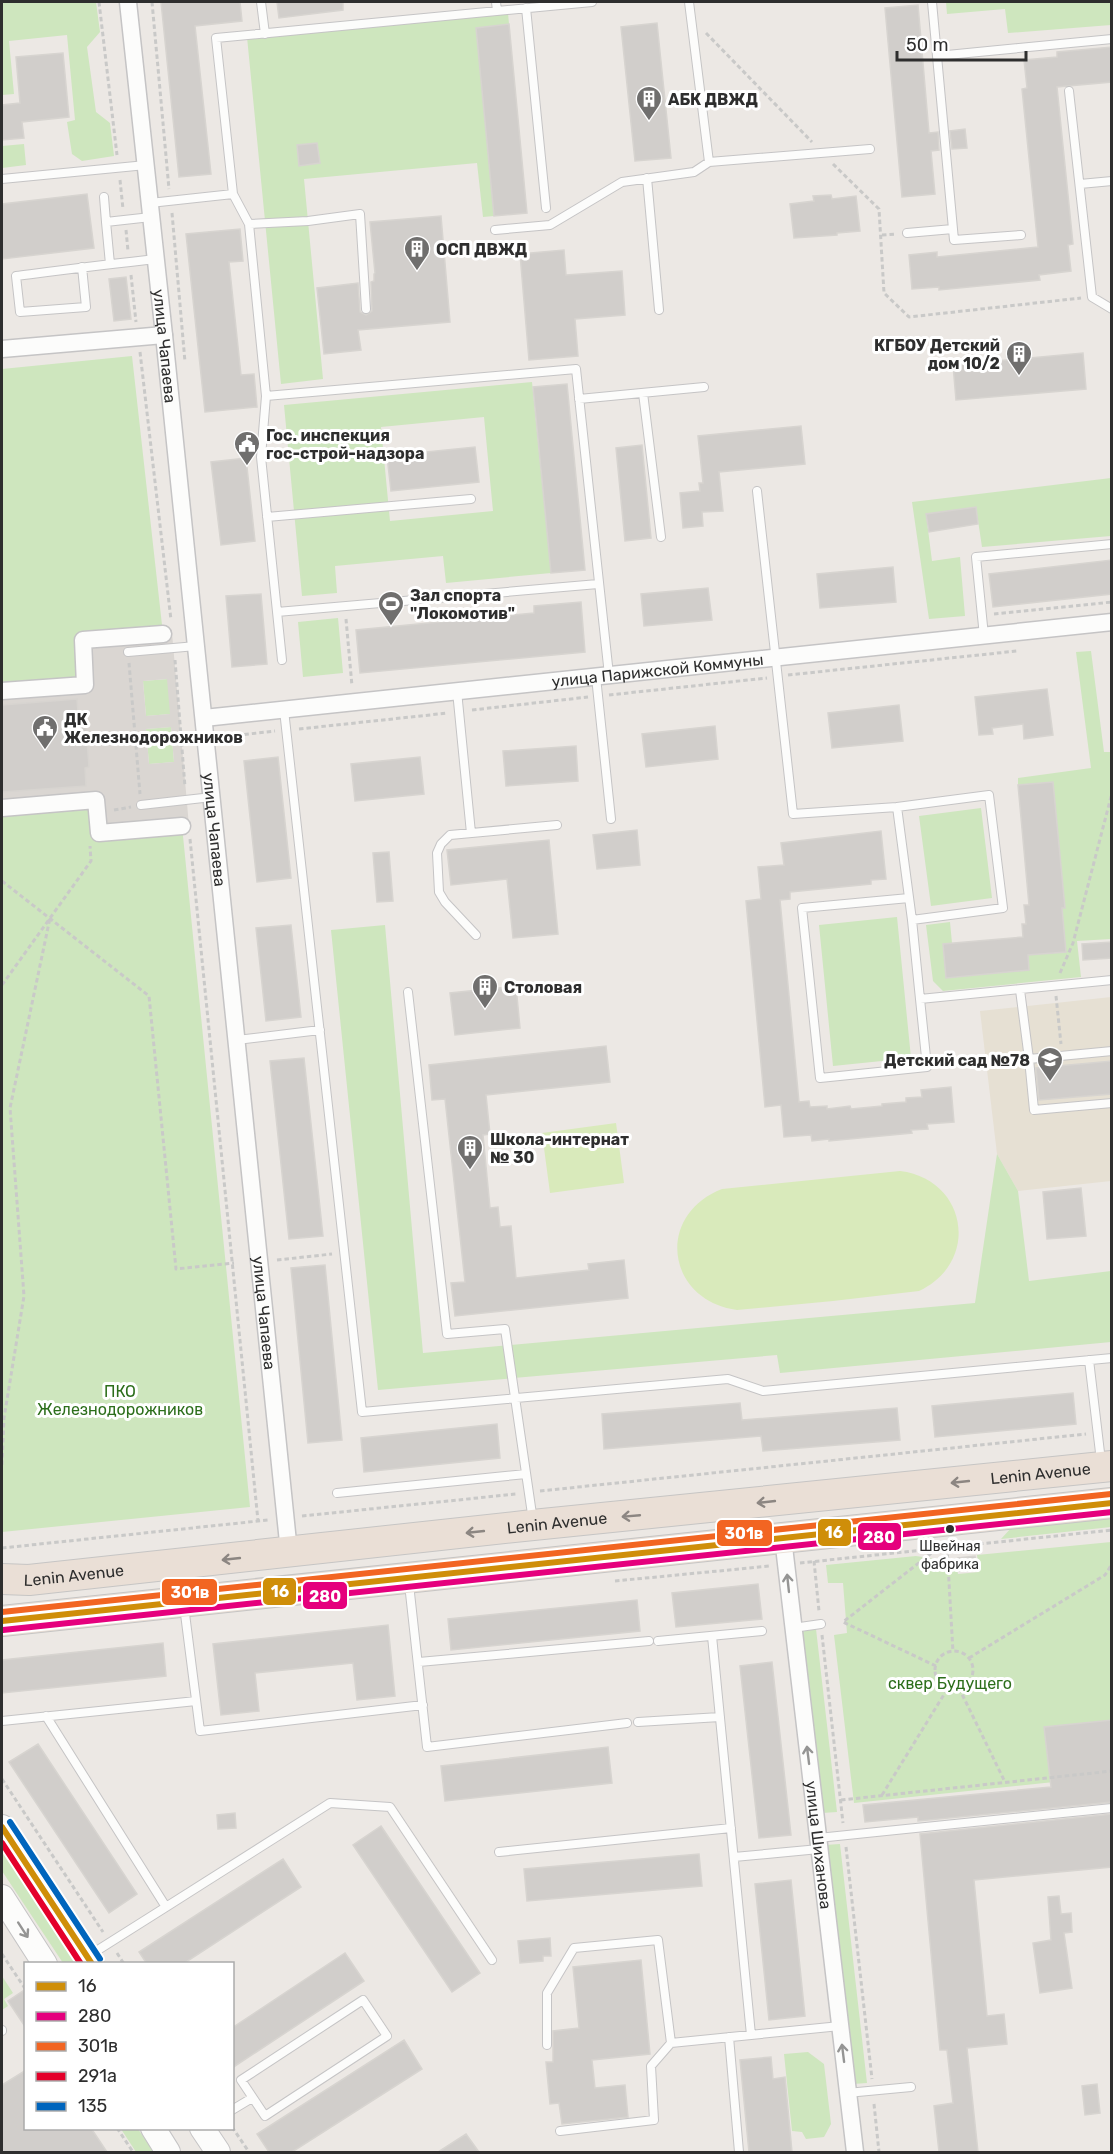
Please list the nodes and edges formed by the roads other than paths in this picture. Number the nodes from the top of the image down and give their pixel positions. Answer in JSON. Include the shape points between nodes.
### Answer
{"nodes":[{"id":1,"x":128,"y":2,"type":"edge"},
{"id":2,"x":261,"y":2,"type":"edge"},
{"id":3,"x":592,"y":2,"type":"edge"},
{"id":4,"x":689,"y":2,"type":"edge"},
{"id":5,"x":932,"y":2,"type":"edge"},
{"id":6,"x":497,"y":6,"type":"edge"},
{"id":7,"x":526,"y":8,"type":"junction"},
{"id":8,"x":265,"y":34,"type":"junction"},
{"id":9,"x":1112,"y":39,"type":"edge"},
{"id":10,"x":937,"y":56,"type":"junction"},
{"id":11,"x":1069,"y":91,"type":"dead end"},
{"id":12,"x":870,"y":149,"type":"dead end"},
{"id":13,"x":709,"y":162,"type":"junction"},
{"id":14,"x":146,"y":165,"type":"junction"},
{"id":15,"x":647,"y":178,"type":"junction"},
{"id":16,"x":2,"y":179,"type":"edge"},
{"id":17,"x":1112,"y":181,"type":"edge"},
{"id":18,"x":1080,"y":184,"type":"junction"},
{"id":19,"x":233,"y":194,"type":"junction"},
{"id":20,"x":104,"y":197,"type":"dead end"},
{"id":21,"x":546,"y":208,"type":"dead end"},
{"id":22,"x":151,"y":210,"type":"junction"},
{"id":23,"x":106,"y":222,"type":"junction"},
{"id":24,"x":249,"y":224,"type":"junction"},
{"id":25,"x":953,"y":229,"type":"junction"},
{"id":26,"x":495,"y":230,"type":"dead end"},
{"id":27,"x":907,"y":233,"type":"dead end"},
{"id":28,"x":1021,"y":235,"type":"dead end"},
{"id":29,"x":156,"y":260,"type":"junction"},
{"id":30,"x":110,"y":264,"type":"junction"},
{"id":31,"x":82,"y":267,"type":"junction"},
{"id":32,"x":366,"y":309,"type":"dead end"},
{"id":33,"x":1112,"y":309,"type":"edge"},
{"id":34,"x":659,"y":310,"type":"dead end"},
{"id":35,"x":164,"y":335,"type":"junction"},
{"id":36,"x":2,"y":349,"type":"edge"},
{"id":37,"x":704,"y":387,"type":"dead end"},
{"id":38,"x":643,"y":393,"type":"junction"},
{"id":39,"x":266,"y":396,"type":"junction"},
{"id":40,"x":579,"y":399,"type":"junction"},
{"id":41,"x":757,"y":491,"type":"dead end"},
{"id":42,"x":471,"y":499,"type":"dead end"},
{"id":43,"x":267,"y":517,"type":"junction"},
{"id":44,"x":661,"y":537,"type":"dead end"},
{"id":45,"x":1112,"y":544,"type":"edge"},
{"id":46,"x":598,"y":584,"type":"junction"},
{"id":47,"x":277,"y":612,"type":"junction"},
{"id":48,"x":1112,"y":622,"type":"edge"},
{"id":49,"x":983,"y":629,"type":"junction"},
{"id":50,"x":163,"y":634,"type":"dead end"},
{"id":51,"x":196,"y":646,"type":"junction"},
{"id":52,"x":128,"y":652,"type":"road end"},
{"id":53,"x":776,"y":658,"type":"junction"},
{"id":54,"x":282,"y":660,"type":"dead end"},
{"id":55,"x":602,"y":676,"type":"junction"},
{"id":56,"x":2,"y":691,"type":"edge"},
{"id":57,"x":457,"y":692,"type":"junction"},
{"id":58,"x":284,"y":710,"type":"junction"},
{"id":59,"x":204,"y":718,"type":"junction"},
{"id":60,"x":212,"y":797,"type":"junction"},
{"id":61,"x":141,"y":805,"type":"road end"},
{"id":62,"x":897,"y":807,"type":"junction"},
{"id":63,"x":2,"y":808,"type":"edge"},
{"id":64,"x":611,"y":819,"type":"dead end"},
{"id":65,"x":556,"y":825,"type":"dead end"},
{"id":66,"x":182,"y":826,"type":"dead end"},
{"id":67,"x":471,"y":832,"type":"junction"},
{"id":68,"x":909,"y":898,"type":"junction"},
{"id":69,"x":912,"y":920,"type":"junction"},
{"id":70,"x":476,"y":935,"type":"dead end"},
{"id":71,"x":1112,"y":980,"type":"edge"},
{"id":72,"x":1020,"y":990,"type":"junction"},
{"id":73,"x":408,"y":992,"type":"dead end"},
{"id":74,"x":920,"y":999,"type":"junction"},
{"id":75,"x":320,"y":1030,"type":"junction"},
{"id":76,"x":237,"y":1040,"type":"junction"},
{"id":77,"x":1112,"y":1051,"type":"edge"},
{"id":78,"x":1029,"y":1059,"type":"junction"},
{"id":79,"x":1112,"y":1102,"type":"edge"},
{"id":80,"x":1112,"y":1358,"type":"edge"},
{"id":81,"x":1089,"y":1360,"type":"junction"},
{"id":82,"x":515,"y":1399,"type":"junction"},
{"id":83,"x":1106,"y":1466,"type":"edge"},
{"id":84,"x":526,"y":1474,"type":"junction"},
{"id":85,"x":337,"y":1493,"type":"dead end"},
{"id":86,"x":1110,"y":1512,"type":"edge"},
{"id":87,"x":533,"y":1525,"type":"junction"},
{"id":88,"x":289,"y":1552,"type":"junction"},
{"id":89,"x":779,"y":1556,"type":"junction"},
{"id":90,"x":408,"y":1578,"type":"junction"},
{"id":91,"x":2,"y":1579,"type":"edge"},
{"id":92,"x":294,"y":1590,"type":"junction"},
{"id":93,"x":184,"y":1602,"type":"junction"},
{"id":94,"x":2,"y":1621,"type":"edge"},
{"id":95,"x":821,"y":1624,"type":"road end"},
{"id":96,"x":793,"y":1628,"type":"junction"},
{"id":97,"x":762,"y":1631,"type":"dead end"},
{"id":98,"x":712,"y":1636,"type":"junction"},
{"id":99,"x":419,"y":1662,"type":"junction"},
{"id":100,"x":196,"y":1701,"type":"junction"},
{"id":101,"x":423,"y":1705,"type":"junction"},
{"id":102,"x":46,"y":1716,"type":"junction"},
{"id":103,"x":720,"y":1717,"type":"junction"},
{"id":104,"x":2,"y":1721,"type":"edge"},
{"id":105,"x":638,"y":1722,"type":"dead end"},
{"id":106,"x":627,"y":1723,"type":"dead end"},
{"id":107,"x":1112,"y":1808,"type":"edge"},
{"id":108,"x":2,"y":1827,"type":"edge"},
{"id":109,"x":731,"y":1828,"type":"junction"},
{"id":110,"x":818,"y":1843,"type":"junction"},
{"id":111,"x":499,"y":1851,"type":"dead end"},
{"id":112,"x":734,"y":1857,"type":"junction"},
{"id":113,"x":2,"y":1897,"type":"edge"},
{"id":114,"x":166,"y":1907,"type":"junction"},
{"id":115,"x":90,"y":1960,"type":"edge"},
{"id":116,"x":492,"y":1960,"type":"dead end"},
{"id":117,"x":44,"y":1962,"type":"edge"},
{"id":118,"x":840,"y":2026,"type":"junction"},
{"id":119,"x":751,"y":2035,"type":"junction"},
{"id":120,"x":729,"y":2037,"type":"junction"},
{"id":121,"x":671,"y":2043,"type":"junction"},
{"id":122,"x":547,"y":2045,"type":"dead end"},
{"id":123,"x":911,"y":2087,"type":"dead end"},
{"id":124,"x":848,"y":2093,"type":"junction"},
{"id":125,"x":252,"y":2098,"type":"junction"},
{"id":126,"x":234,"y":2109,"type":"edge"},
{"id":127,"x":154,"y":2130,"type":"edge"},
{"id":128,"x":203,"y":2130,"type":"edge"},
{"id":129,"x":560,"y":2131,"type":"dead end"},
{"id":130,"x":168,"y":2152,"type":"edge"},
{"id":131,"x":218,"y":2152,"type":"edge"},
{"id":132,"x":739,"y":2152,"type":"edge"},
{"id":133,"x":855,"y":2152,"type":"edge"}],
"edges":[{"from":1,"to":14,"type":"street","name":"улица Чапаева"},
{"from":2,"to":8,"type":"lane"},
{"from":3,"to":7,"type":"lane"},
{"from":4,"to":13,"type":"lane"},
{"from":5,"to":10,"type":"lane"},
{"from":6,"to":7,"type":"lane"},
{"from":6,"to":8,"type":"lane"},
{"from":7,"to":21,"type":"lane"},
{"from":8,"to":19,"type":"lane","via":[[216,39]]},
{"from":9,"to":10,"type":"lane"},
{"from":10,"to":25,"type":"lane"},
{"from":11,"to":18,"type":"lane"},
{"from":12,"to":13,"type":"lane"},
{"from":13,"to":15,"type":"lane","via":[[694,172]]},
{"from":14,"to":16,"type":"lane"},
{"from":14,"to":22,"type":"street","name":"улица Чапаева"},
{"from":15,"to":26,"type":"lane","via":[[622,182],[550,225]]},
{"from":15,"to":34,"type":"lane"},
{"from":17,"to":18,"type":"lane"},
{"from":18,"to":33,"type":"lane","via":[[1092,297]]},
{"from":19,"to":22,"type":"lane"},
{"from":19,"to":24,"type":"lane"},
{"from":20,"to":23,"type":"lane"},
{"from":22,"to":23,"type":"lane"},
{"from":22,"to":29,"type":"street","name":"улица Чапаева"},
{"from":23,"to":30,"type":"lane"},
{"from":24,"to":32,"type":"lane","via":[[360,214]]},
{"from":24,"to":39,"type":"lane"},
{"from":25,"to":27,"type":"lane"},
{"from":25,"to":28,"type":"lane","via":[[954,240]]},
{"from":29,"to":30,"type":"lane"},
{"from":29,"to":35,"type":"street","name":"улица Чапаева"},
{"from":30,"to":31,"type":"lane"},
{"from":31,"to":31,"type":"lane","via":[[16,276],[21,312],[86,307]]},
{"from":35,"to":36,"type":"street"},
{"from":35,"to":51,"type":"street","name":"улица Чапаева"},
{"from":37,"to":38,"type":"lane"},
{"from":38,"to":40,"type":"lane"},
{"from":38,"to":44,"type":"lane"},
{"from":39,"to":40,"type":"lane","via":[[576,369]]},
{"from":39,"to":43,"type":"lane","via":[[261,457]]},
{"from":40,"to":46,"type":"lane"},
{"from":41,"to":53,"type":"lane"},
{"from":42,"to":43,"type":"lane"},
{"from":43,"to":47,"type":"lane"},
{"from":45,"to":49,"type":"lane","via":[[976,557]]},
{"from":46,"to":47,"type":"lane"},
{"from":46,"to":55,"type":"lane"},
{"from":47,"to":54,"type":"lane"},
{"from":48,"to":49,"type":"street","name":"улица Парижской Коммуны"},
{"from":49,"to":53,"type":"street","name":"улица Парижской Коммуны"},
{"from":50,"to":56,"type":"street","via":[[83,640],[85,685]]},
{"from":51,"to":52,"type":"lane"},
{"from":51,"to":59,"type":"street","name":"улица Чапаева"},
{"from":53,"to":55,"type":"street","name":"улица Парижской Коммуны"},
{"from":53,"to":62,"type":"lane","via":[[793,814]]},
{"from":55,"to":57,"type":"street","name":"улица Парижской Коммуны"},
{"from":55,"to":64,"type":"lane","via":[[598,696]]},
{"from":57,"to":58,"type":"street","name":"улица Парижской Коммуны"},
{"from":57,"to":67,"type":"lane"},
{"from":58,"to":59,"type":"street","name":"улица Парижской Коммуны"},
{"from":58,"to":75,"type":"lane"},
{"from":59,"to":60,"type":"street","name":"улица Чапаева"},
{"from":60,"to":61,"type":"lane"},
{"from":60,"to":76,"type":"street","name":"улица Чапаева"},
{"from":62,"to":68,"type":"lane"},
{"from":62,"to":69,"type":"lane","via":[[988,795],[1003,908]]},
{"from":63,"to":66,"type":"street","via":[[96,800],[99,833]]},
{"from":65,"to":67,"type":"lane"},
{"from":67,"to":70,"type":"lane","via":[[450,835],[437,853],[440,892]]},
{"from":68,"to":69,"type":"lane"},
{"from":68,"to":74,"type":"lane","via":[[802,908],[820,1078],[927,1067]]},
{"from":69,"to":74,"type":"lane"},
{"from":71,"to":72,"type":"lane"},
{"from":72,"to":74,"type":"lane"},
{"from":72,"to":78,"type":"lane"},
{"from":73,"to":82,"type":"lane","via":[[447,1334],[505,1329]]},
{"from":75,"to":76,"type":"lane"},
{"from":75,"to":82,"type":"lane","via":[[362,1412]]},
{"from":76,"to":88,"type":"street","name":"улица Чапаева"},
{"from":77,"to":78,"type":"lane"},
{"from":78,"to":79,"type":"lane","via":[[1034,1110]]},
{"from":80,"to":81,"type":"lane"},
{"from":81,"to":82,"type":"lane","via":[[763,1391],[728,1379]]},
{"from":81,"to":83,"type":"lane","via":[[1097,1433]]},
{"from":82,"to":84,"type":"lane"},
{"from":83,"to":86,"type":"highway"},
{"from":83,"to":87,"type":"highway","name":"Lenin Avenue","one_way":true},
{"from":84,"to":85,"type":"lane"},
{"from":84,"to":87,"type":"lane"},
{"from":86,"to":89,"type":"highway"},
{"from":87,"to":88,"type":"highway","name":"Lenin Avenue","one_way":true},
{"from":88,"to":91,"type":"highway","name":"Lenin Avenue","one_way":true,"via":[[29,1580]]},
{"from":88,"to":92,"type":"highway"},
{"from":89,"to":90,"type":"highway"},
{"from":96,"to":89,"type":"street","name":"улица Шиханова","one_way":true},
{"from":90,"to":92,"type":"highway"},
{"from":90,"to":99,"type":"lane"},
{"from":92,"to":93,"type":"highway"},
{"from":93,"to":94,"type":"highway"},
{"from":93,"to":100,"type":"lane"},
{"from":95,"to":96,"type":"lane"},
{"from":110,"to":96,"type":"street","name":"улица Шиханова","one_way":true},
{"from":97,"to":98,"type":"lane"},
{"from":98,"to":99,"type":"lane"},
{"from":98,"to":103,"type":"lane"},
{"from":99,"to":101,"type":"lane"},
{"from":100,"to":101,"type":"lane","via":[[200,1731]]},
{"from":100,"to":102,"type":"lane"},
{"from":101,"to":106,"type":"lane","via":[[427,1747]]},
{"from":102,"to":104,"type":"lane"},
{"from":102,"to":114,"type":"lane"},
{"from":103,"to":105,"type":"lane"},
{"from":103,"to":109,"type":"lane"},
{"from":107,"to":110,"type":"lane","via":[[845,1835]]},
{"from":108,"to":115,"type":"main road"},
{"from":109,"to":111,"type":"lane"},
{"from":109,"to":112,"type":"lane"},
{"from":110,"to":112,"type":"lane"},
{"from":110,"to":118,"type":"street","name":"улица Шиханова"},
{"from":112,"to":119,"type":"lane"},
{"from":113,"to":117,"type":"main road","one_way":true},
{"from":114,"to":115,"type":"lane"},
{"from":114,"to":116,"type":"lane","via":[[330,1803],[390,1808]]},
{"from":118,"to":119,"type":"lane"},
{"from":124,"to":118,"type":"street","name":"улица Шиханова","one_way":true},
{"from":119,"to":120,"type":"lane"},
{"from":120,"to":121,"type":"lane"},
{"from":120,"to":132,"type":"lane"},
{"from":121,"to":122,"type":"lane","via":[[658,1940],[574,1948],[547,1993]]},
{"from":121,"to":129,"type":"lane","via":[[651,2066],[654,2121]]},
{"from":123,"to":124,"type":"lane"},
{"from":124,"to":133,"type":"street","name":"улица Шиханова"},
{"from":125,"to":125,"type":"lane","via":[[265,2116],[387,2036],[363,2000],[241,2080]]},
{"from":125,"to":126,"type":"lane"},
{"from":127,"to":130,"type":"main road"},
{"from":128,"to":131,"type":"main road"}]}
